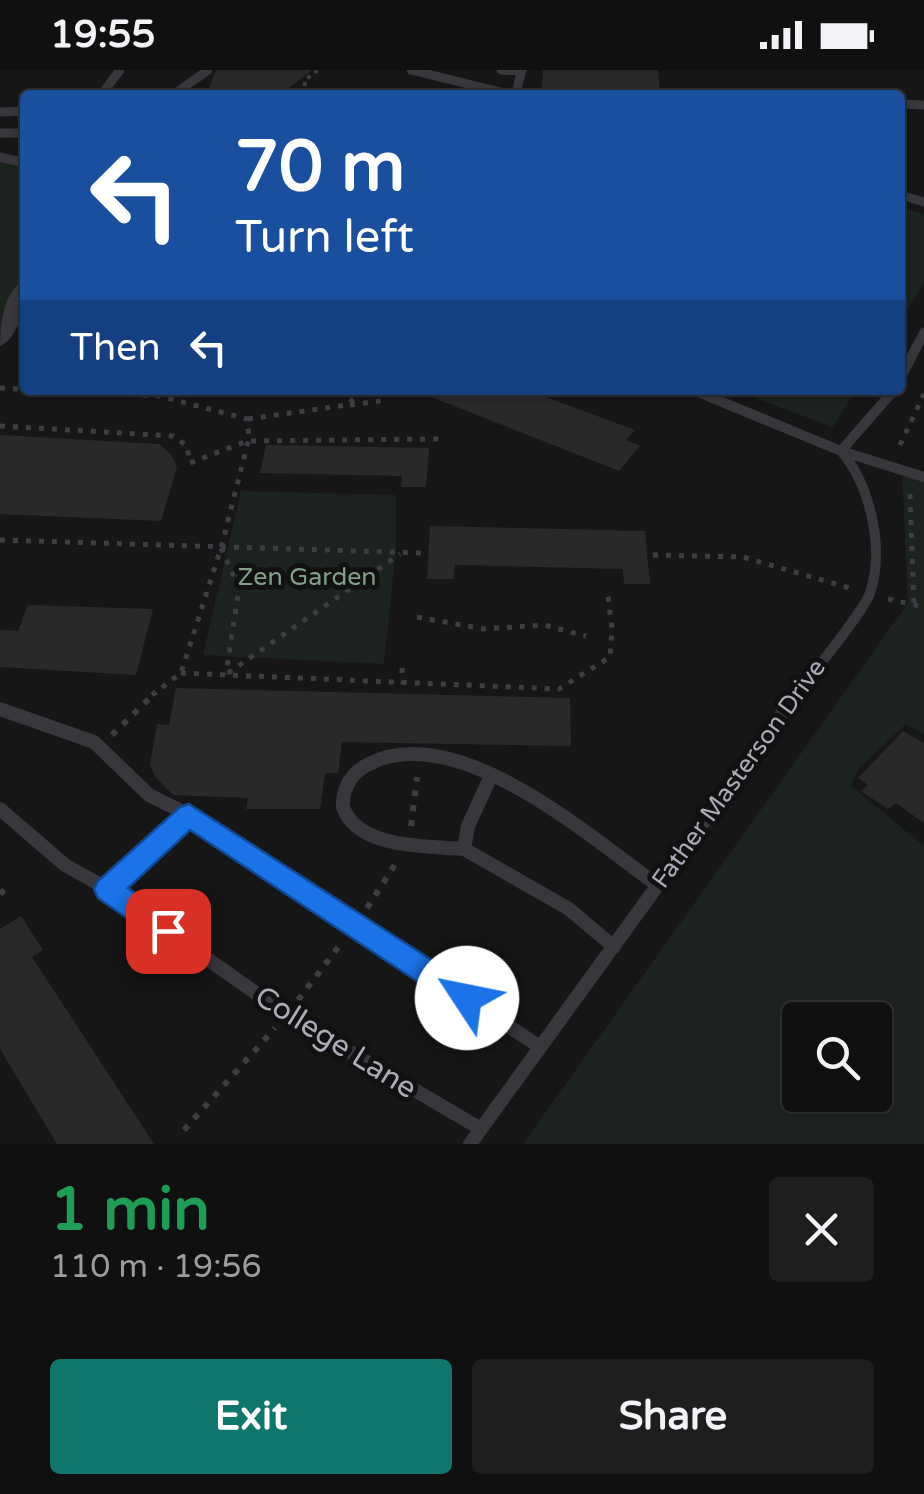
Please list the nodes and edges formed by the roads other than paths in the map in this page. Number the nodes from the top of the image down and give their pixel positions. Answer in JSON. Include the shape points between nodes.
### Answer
{"nodes":[{"id":1,"x":120,"y":70,"type":"edge"},
{"id":2,"x":208,"y":70,"type":"edge"},
{"id":3,"x":412,"y":70,"type":"edge"},
{"id":4,"x":502,"y":70,"type":"edge"},
{"id":5,"x":522,"y":70,"type":"edge"},
{"id":6,"x":105,"y":90,"type":"edge"},
{"id":7,"x":180,"y":90,"type":"edge"},
{"id":8,"x":494,"y":90,"type":"edge"},
{"id":9,"x":20,"y":296,"type":"edge"},
{"id":10,"x":924,"y":332,"type":"edge"},
{"id":11,"x":0,"y":340,"type":"edge"},
{"id":12,"x":905,"y":369,"type":"edge"},
{"id":13,"x":706,"y":395,"type":"edge"},
{"id":14,"x":892,"y":395,"type":"edge"},
{"id":15,"x":840,"y":451,"type":"junction"},
{"id":16,"x":924,"y":477,"type":"edge"},
{"id":17,"x":0,"y":709,"type":"edge"},
{"id":18,"x":490,"y":776,"type":"junction"},
{"id":19,"x":0,"y":809,"type":"edge"},
{"id":20,"x":189,"y":815,"type":"junction"},
{"id":21,"x":464,"y":850,"type":"junction"},
{"id":22,"x":656,"y":884,"type":"junction"},
{"id":23,"x":108,"y":889,"type":"junction"},
{"id":24,"x":614,"y":947,"type":"junction"},
{"id":25,"x":540,"y":1048,"type":"junction"},
{"id":26,"x":482,"y":1129,"type":"junction"},
{"id":27,"x":470,"y":1144,"type":"edge"}],
"edges":[{"from":1,"to":6,"type":"lane"},
{"from":2,"to":7,"type":"lane"},
{"from":3,"to":8,"type":"lane"},
{"from":4,"to":5,"type":"lane"},
{"from":9,"to":11,"type":"street"},
{"from":10,"to":12,"type":"lane"},
{"from":13,"to":15,"type":"lane"},
{"from":14,"to":15,"type":"lane"},
{"from":15,"to":16,"type":"lane"},
{"from":15,"to":22,"type":"lane","name":"Father Masterson Drive","via":[[862,474],[874,530],[870,594]]},
{"from":17,"to":20,"type":"lane","via":[[94,742],[150,795]]},
{"from":18,"to":21,"type":"lane"},
{"from":18,"to":21,"type":"lane","via":[[456,760],[385,757],[353,774],[342,800],[354,824]]},
{"from":18,"to":22,"type":"lane"},
{"from":19,"to":23,"type":"lane","name":"College Lane","via":[[65,865]]},
{"from":20,"to":23,"type":"lane"},
{"from":20,"to":25,"type":"lane"},
{"from":21,"to":24,"type":"lane","via":[[569,908]]},
{"from":22,"to":24,"type":"lane","name":"Father Masterson Drive"},
{"from":23,"to":26,"type":"lane","name":"College Lane","via":[[287,1015]]},
{"from":24,"to":25,"type":"lane","name":"Father Masterson Drive"},
{"from":25,"to":26,"type":"lane","name":"Father Masterson Drive"},
{"from":26,"to":27,"type":"lane","name":"Father Masterson Drive"}]}
